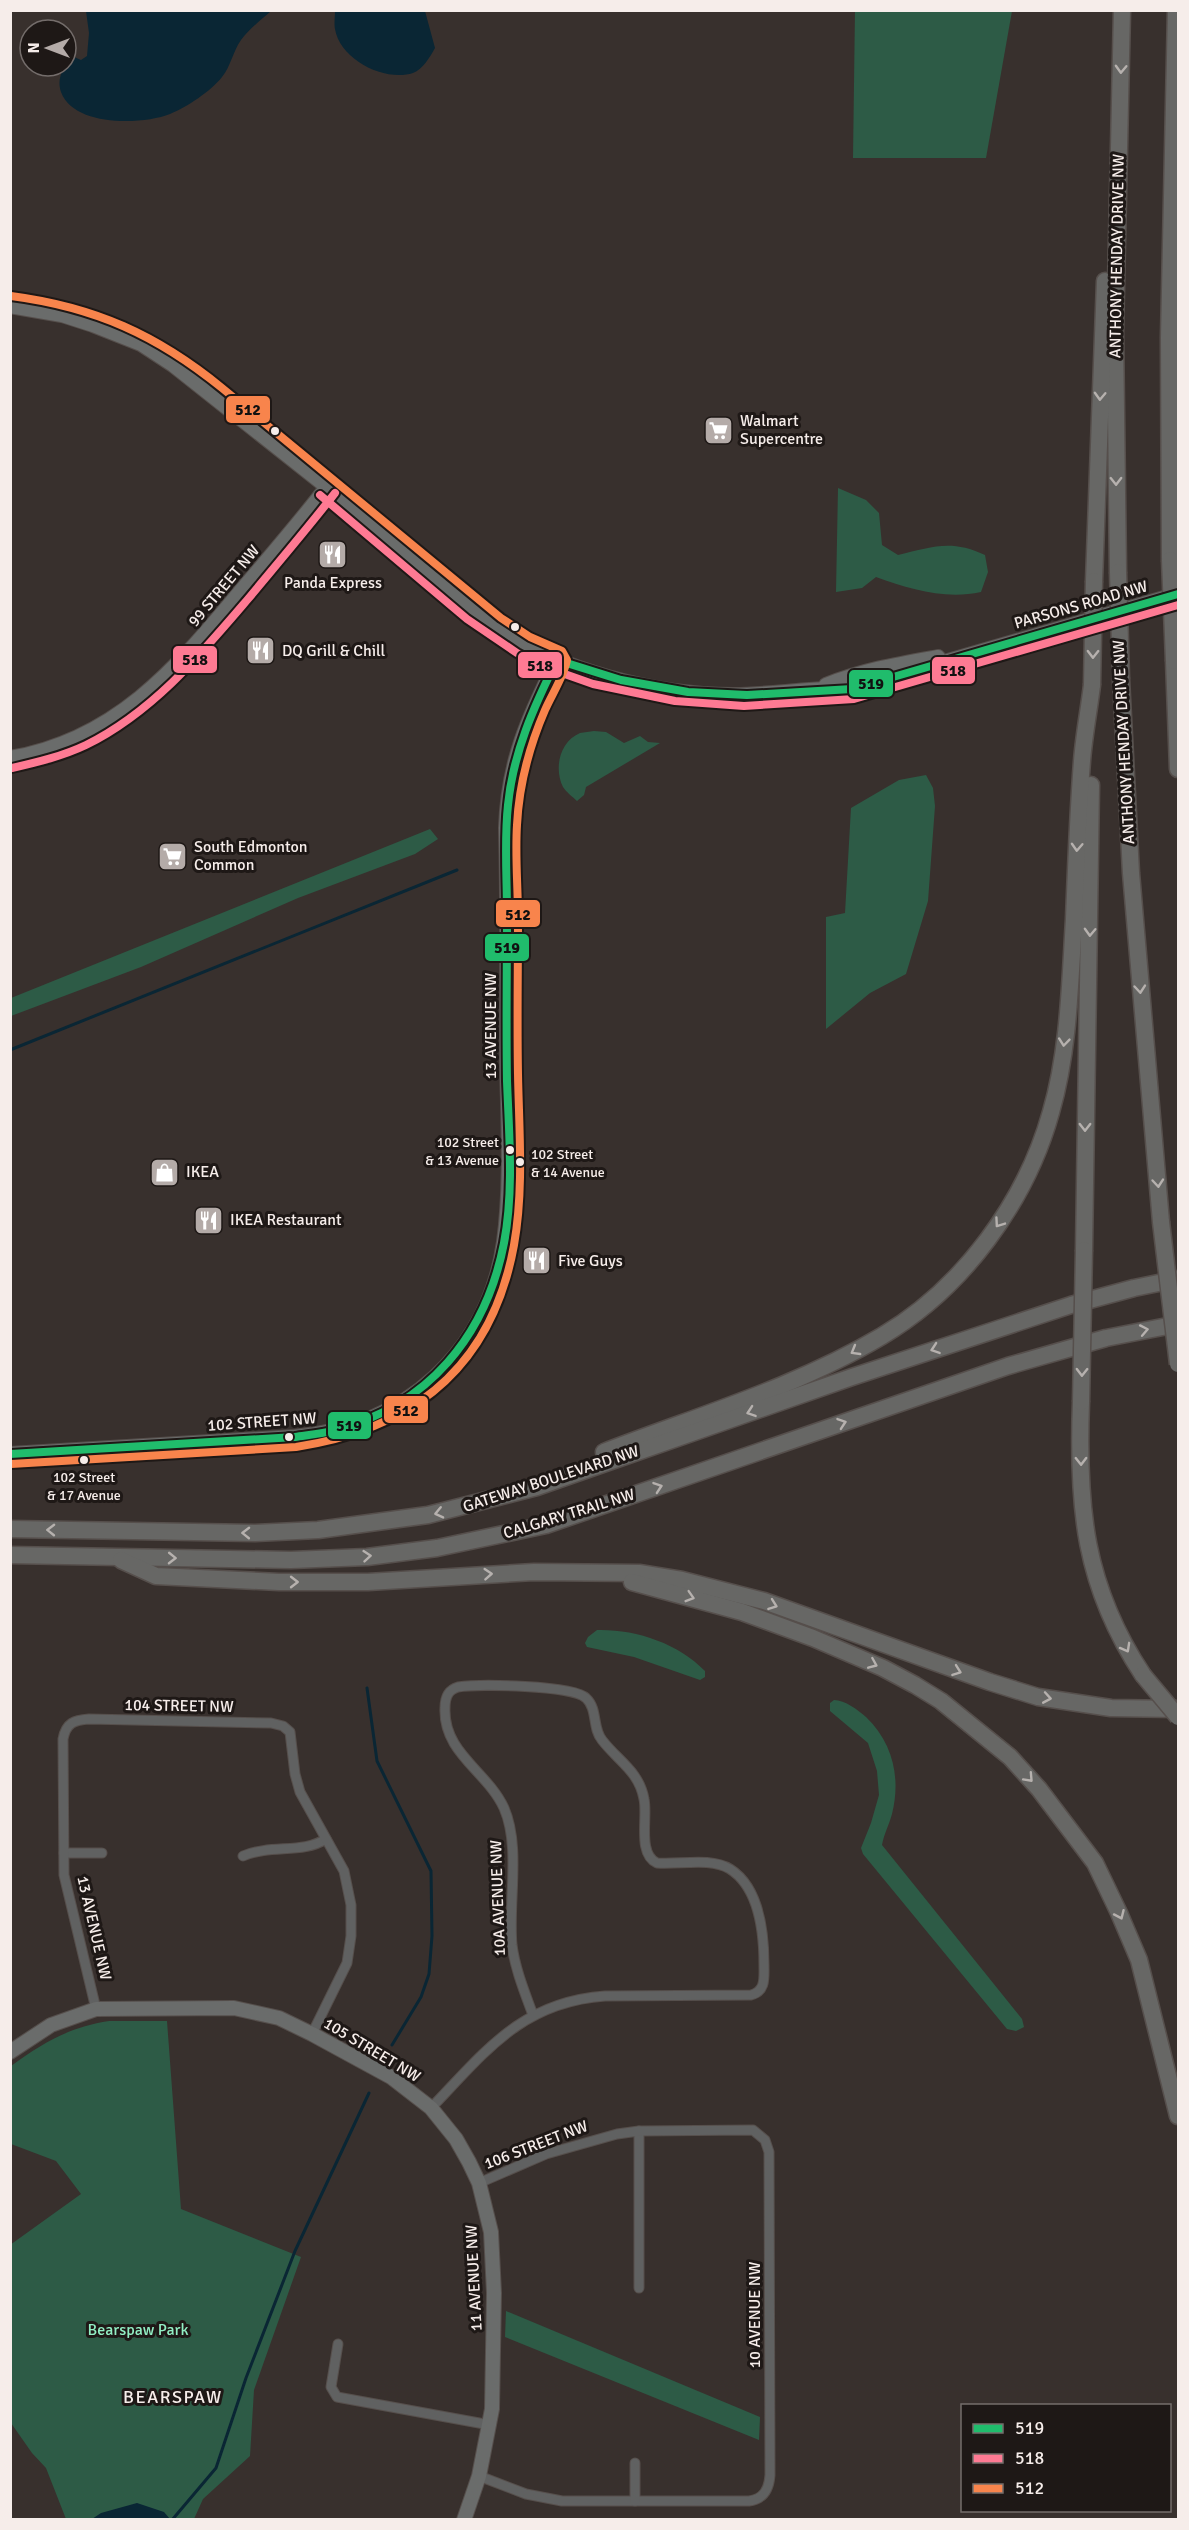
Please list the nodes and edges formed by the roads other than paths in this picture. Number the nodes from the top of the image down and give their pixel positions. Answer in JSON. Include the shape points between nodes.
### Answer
{"nodes":[{"id":1,"x":1122,"y":10,"type":"edge"},
{"id":2,"x":1176,"y":10,"type":"edge"},
{"id":3,"x":1118,"y":170,"type":"junction"},
{"id":4,"x":10,"y":306,"type":"edge"},
{"id":5,"x":327,"y":487,"type":"junction"},
{"id":6,"x":1179,"y":594,"type":"edge"},
{"id":7,"x":557,"y":660,"type":"junction"},
{"id":8,"x":1092,"y":685,"type":"junction"},
{"id":9,"x":10,"y":758,"type":"edge"},
{"id":10,"x":1179,"y":769,"type":"edge"},
{"id":11,"x":1179,"y":1266,"type":"edge"},
{"id":12,"x":1179,"y":1279,"type":"edge"},
{"id":13,"x":1179,"y":1324,"type":"edge"},
{"id":14,"x":966,"y":1338,"type":"junction"},
{"id":15,"x":456,"y":1355,"type":"joint"},
{"id":16,"x":1179,"y":1364,"type":"edge"},
{"id":17,"x":10,"y":1454,"type":"edge"},
{"id":18,"x":537,"y":1487,"type":"junction"},
{"id":19,"x":10,"y":1529,"type":"edge"},
{"id":20,"x":10,"y":1555,"type":"edge"},
{"id":21,"x":114,"y":1557,"type":"junction"},
{"id":22,"x":592,"y":1572,"type":"junction"},
{"id":23,"x":1179,"y":1709,"type":"edge"},
{"id":24,"x":1179,"y":1717,"type":"edge"},
{"id":25,"x":69,"y":1723,"type":"joint"},
{"id":26,"x":326,"y":1839,"type":"junction"},
{"id":27,"x":64,"y":1853,"type":"junction"},
{"id":28,"x":102,"y":1853,"type":"dead end"},
{"id":29,"x":243,"y":1856,"type":"dead end"},
{"id":30,"x":96,"y":2010,"type":"junction"},
{"id":31,"x":533,"y":2016,"type":"junction"},
{"id":32,"x":312,"y":2034,"type":"junction"},
{"id":33,"x":10,"y":2052,"type":"edge"},
{"id":34,"x":431,"y":2108,"type":"junction"},
{"id":35,"x":1179,"y":2116,"type":"edge"},
{"id":36,"x":639,"y":2131,"type":"junction"},
{"id":37,"x":762,"y":2136,"type":"joint"},
{"id":38,"x":479,"y":2183,"type":"junction"},
{"id":39,"x":639,"y":2288,"type":"dead end"},
{"id":40,"x":338,"y":2343,"type":"dead end"},
{"id":41,"x":489,"y":2425,"type":"junction"},
{"id":42,"x":635,"y":2463,"type":"dead end"},
{"id":43,"x":479,"y":2476,"type":"junction"},
{"id":44,"x":634,"y":2501,"type":"junction"},
{"id":45,"x":464,"y":2520,"type":"edge"}],
"edges":[{"from":1,"to":3,"type":"highway","name":"ANTHONY HENDAY DRIVE NW","one_way":true},
{"from":2,"to":10,"type":"highway","bridge":true,"via":[[1169,338],[1170,560]]},
{"from":3,"to":8,"type":"highway","one_way":true,"bridge":true,"via":[[1104,285]]},
{"from":3,"to":16,"type":"highway","name":"ANTHONY HENDAY DRIVE NW","one_way":true,"bridge":true,"via":[[1115,332],[1120,679],[1131,873],[1161,1222]]},
{"from":4,"to":5,"type":"street","name":"PARSONS ROAD NW","via":[[62,315],[141,344],[187,375]]},
{"from":5,"to":7,"type":"street","name":"PARSONS ROAD NW","via":[[495,627]]},
{"from":5,"to":9,"type":"street","name":"99 STREET NW","via":[[188,654],[159,683],[127,710],[98,726],[63,742]]},
{"from":6,"to":7,"type":"street","name":"PARSONS ROAD NW","via":[[993,648],[887,666],[822,687],[770,694],[707,694],[622,680]]},
{"from":7,"to":15,"type":"street","name":"13 AVENUE NW","via":[[518,746],[507,798],[508,1116],[504,1243],[483,1314]]},
{"from":8,"to":18,"type":"highway","one_way":true,"via":[[1082,759],[1062,1061],[1039,1150],[1004,1217],[932,1300],[844,1358],[569,1465]]},
{"from":8,"to":24,"type":"highway","one_way":true,"bridge":true,"via":[[1081,1504],[1087,1545],[1107,1610],[1143,1675]]},
{"from":11,"to":14,"type":"highway","via":[[1054,1300]]},
{"from":12,"to":14,"type":"highway","name":"GATEWAY BOULEVARD NW","via":[[1071,1305]]},
{"from":21,"to":13,"type":"highway","name":"CALGARY TRAIL NW","one_way":true,"via":[[367,1557],[494,1538],[546,1525],[1008,1366],[1129,1332]]},
{"from":14,"to":18,"type":"highway","name":"GATEWAY BOULEVARD NW","one_way":true},
{"from":15,"to":17,"type":"street","name":"102 STREET NW","via":[[432,1381],[396,1406],[373,1418],[320,1435]]},
{"from":18,"to":19,"type":"highway","name":"GATEWAY BOULEVARD NW","one_way":true,"via":[[428,1515],[318,1530],[255,1533]]},
{"from":20,"to":21,"type":"highway","name":"CALGARY TRAIL NW"},
{"from":21,"to":22,"type":"highway","one_way":true,"via":[[156,1576],[279,1582]]},
{"from":22,"to":23,"type":"highway","one_way":true,"via":[[639,1573],[682,1580],[764,1601],[990,1683],[1038,1696],[1111,1708]]},
{"from":22,"to":35,"type":"highway","one_way":true,"via":[[742,1612],[883,1668],[940,1701],[1010,1757],[1095,1863],[1119,1912],[1139,1960]]},
{"from":25,"to":26,"type":"street","name":"104 STREET NW","via":[[89,1719],[249,1722],[287,1728],[300,1792]]},
{"from":25,"to":27,"type":"street","name":"13 AVENUE NW","via":[[63,1739]]},
{"from":26,"to":29,"type":"street","via":[[312,1846],[264,1849]]},
{"from":26,"to":32,"type":"street","via":[[345,1871],[351,1936],[343,1974]]},
{"from":27,"to":28,"type":"street","name":"13 AVENUE NW"},
{"from":27,"to":30,"type":"street","name":"13 AVENUE NW","via":[[68,1898]]},
{"from":30,"to":32,"type":"street","name":"105 STREET NW","via":[[234,2008],[279,2018]]},
{"from":30,"to":33,"type":"street","name":"105 STREET NW","via":[[51,2025]]},
{"from":31,"to":31,"type":"street","name":"10A AVENUE NW","via":[[513,1949],[512,1838],[508,1818],[497,1795],[461,1756],[449,1734],[445,1706],[450,1691],[465,1686],[548,1688],[587,1698],[601,1739],[624,1761],[642,1788],[649,1858],[657,1863],[721,1865],[733,1871],[748,1888],[760,1917],[764,1939],[764,1983],[760,1992],[746,1996],[596,1996]]},
{"from":31,"to":34,"type":"street","via":[[495,2041]]},
{"from":32,"to":34,"type":"street","name":"105 STREET NW","via":[[391,2077]]},
{"from":34,"to":38,"type":"street","name":"11 AVENUE NW","via":[[456,2139]]},
{"from":36,"to":37,"type":"street","name":"106 STREET NW","via":[[753,2130]]},
{"from":36,"to":38,"type":"street","name":"106 STREET NW","via":[[573,2145]]},
{"from":36,"to":39,"type":"street"},
{"from":37,"to":44,"type":"street","name":"10 AVENUE NW","via":[[769,2164],[770,2475],[765,2494],[749,2501]]},
{"from":38,"to":41,"type":"street","name":"11 AVENUE NW","via":[[493,2255],[494,2364]]},
{"from":40,"to":41,"type":"street","via":[[331,2387],[337,2397]]},
{"from":41,"to":43,"type":"street","name":"11 AVENUE NW"},
{"from":42,"to":44,"type":"street"},
{"from":43,"to":44,"type":"street","via":[[553,2500]]},
{"from":43,"to":45,"type":"street","name":"11 AVENUE NW"}]}
